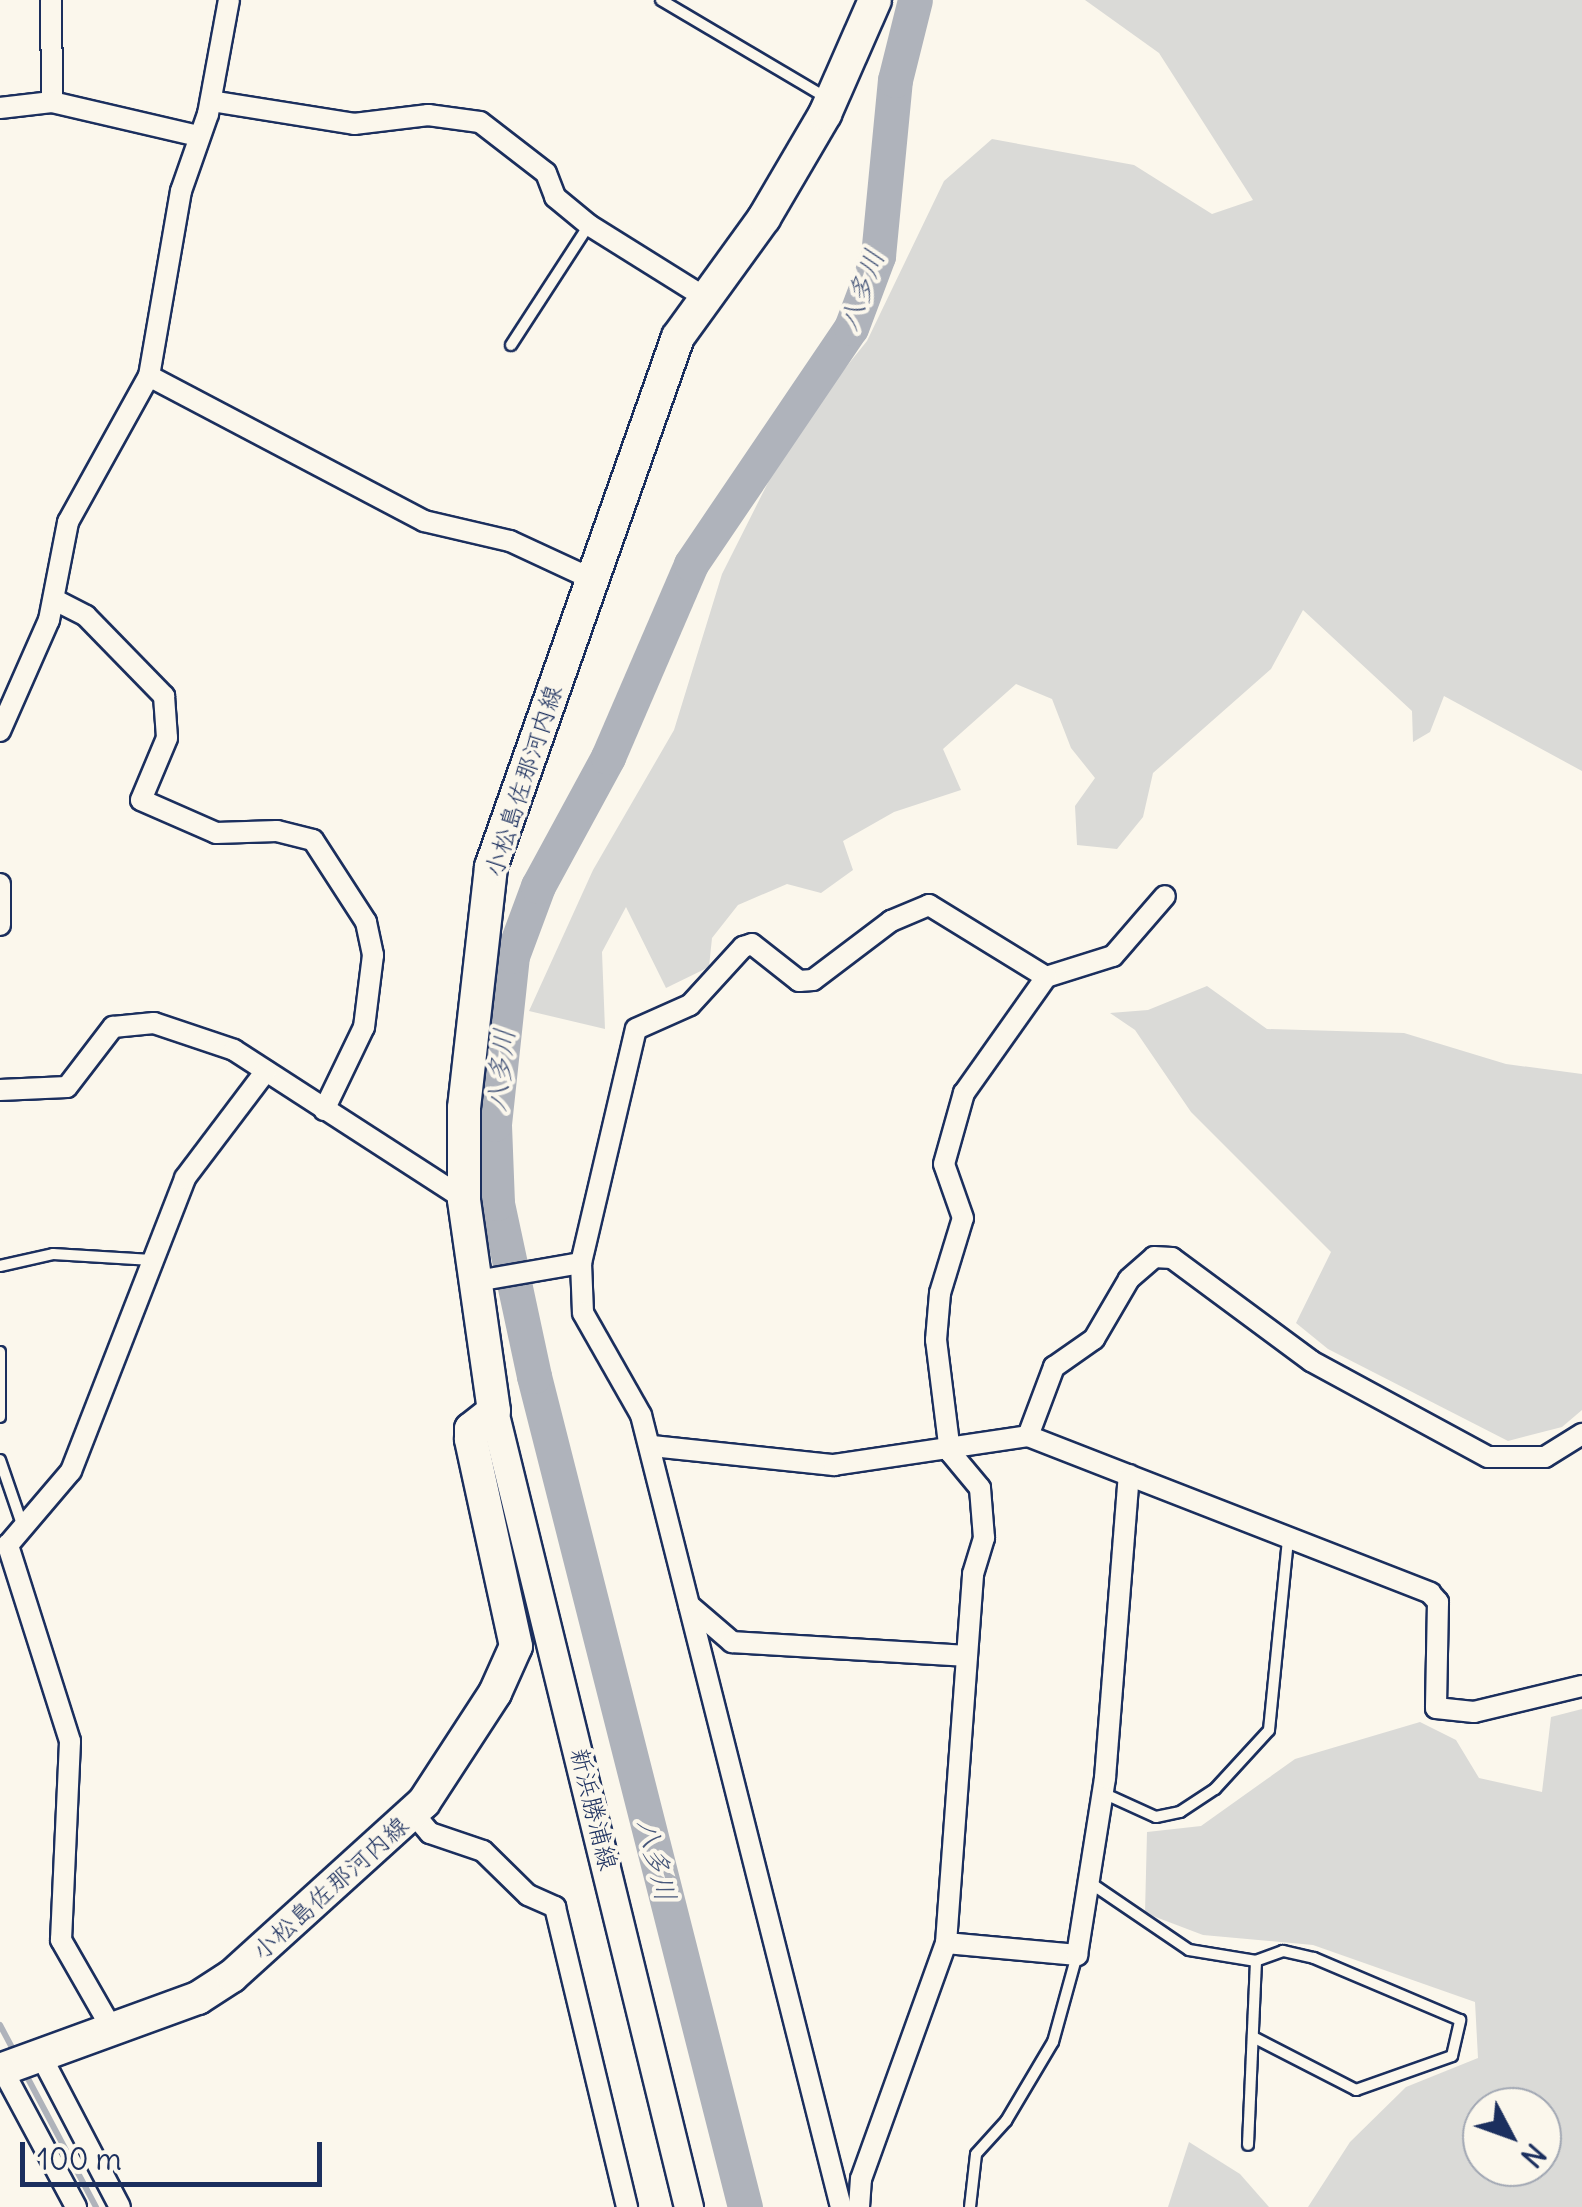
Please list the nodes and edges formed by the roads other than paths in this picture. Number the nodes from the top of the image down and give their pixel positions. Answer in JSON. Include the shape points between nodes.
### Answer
{"nodes":[{"id":1,"x":51,"y":0,"type":"edge"},
{"id":2,"x":229,"y":0,"type":"edge"},
{"id":3,"x":661,"y":0,"type":"edge"},
{"id":4,"x":875,"y":0,"type":"edge"},
{"id":5,"x":52,"y":102,"type":"junction"},
{"id":6,"x":211,"y":102,"type":"junction"},
{"id":7,"x":831,"y":102,"type":"junction"},
{"id":8,"x":0,"y":108,"type":"edge"},
{"id":9,"x":198,"y":136,"type":"junction"},
{"id":10,"x":588,"y":225,"type":"junction"},
{"id":11,"x":706,"y":298,"type":"junction"},
{"id":12,"x":511,"y":345,"type":"dead end"},
{"id":13,"x":149,"y":376,"type":"junction"},
{"id":14,"x":592,"y":579,"type":"junction"},
{"id":15,"x":55,"y":600,"type":"junction"},
{"id":16,"x":0,"y":731,"type":"edge"},
{"id":17,"x":0,"y":884,"type":"edge"},
{"id":18,"x":1165,"y":896,"type":"dead end"},
{"id":19,"x":0,"y":925,"type":"edge"},
{"id":20,"x":1046,"y":977,"type":"junction"},
{"id":21,"x":266,"y":1071,"type":"junction"},
{"id":22,"x":0,"y":1090,"type":"edge"},
{"id":23,"x":324,"y":1110,"type":"junction"},
{"id":24,"x":464,"y":1200,"type":"junction"},
{"id":25,"x":152,"y":1260,"type":"junction"},
{"id":26,"x":580,"y":1263,"type":"junction"},
{"id":27,"x":0,"y":1266,"type":"edge"},
{"id":28,"x":478,"y":1280,"type":"junction"},
{"id":29,"x":0,"y":1352,"type":"edge"},
{"id":30,"x":494,"y":1411,"type":"junction"},
{"id":31,"x":0,"y":1416,"type":"edge"},
{"id":32,"x":1582,"y":1434,"type":"edge"},
{"id":33,"x":1028,"y":1436,"type":"junction"},
{"id":34,"x":652,"y":1446,"type":"junction"},
{"id":35,"x":950,"y":1452,"type":"junction"},
{"id":36,"x":0,"y":1460,"type":"edge"},
{"id":37,"x":1129,"y":1475,"type":"junction"},
{"id":38,"x":23,"y":1527,"type":"junction"},
{"id":39,"x":1288,"y":1537,"type":"junction"},
{"id":40,"x":688,"y":1604,"type":"junction"},
{"id":41,"x":968,"y":1656,"type":"junction"},
{"id":42,"x":1582,"y":1686,"type":"edge"},
{"id":43,"x":1102,"y":1792,"type":"junction"},
{"id":44,"x":414,"y":1812,"type":"junction"},
{"id":45,"x":1092,"y":1884,"type":"junction"},
{"id":46,"x":946,"y":1943,"type":"junction"},
{"id":47,"x":1077,"y":1956,"type":"junction"},
{"id":48,"x":1256,"y":1962,"type":"junction"},
{"id":49,"x":112,"y":2029,"type":"junction"},
{"id":50,"x":1255,"y":2038,"type":"junction"},
{"id":51,"x":14,"y":2064,"type":"edge"},
{"id":52,"x":1248,"y":2145,"type":"dead end"},
{"id":53,"x":76,"y":2207,"type":"edge"},
{"id":54,"x":120,"y":2207,"type":"edge"},
{"id":55,"x":627,"y":2207,"type":"edge"},
{"id":56,"x":690,"y":2207,"type":"edge"},
{"id":57,"x":841,"y":2207,"type":"edge"},
{"id":58,"x":859,"y":2207,"type":"edge"},
{"id":59,"x":970,"y":2207,"type":"edge"}],
"edges":[{"from":1,"to":5,"type":"street"},
{"from":2,"to":6,"type":"street"},
{"from":3,"to":7,"type":"lane","via":[[782,65]]},
{"from":4,"to":7,"type":"main road","name":"小松島佐那河内線"},
{"from":5,"to":8,"type":"street"},
{"from":5,"to":9,"type":"street"},
{"from":6,"to":9,"type":"street"},
{"from":6,"to":10,"type":"street","via":[[354,124],[428,115],[480,122],[546,172],[555,197]]},
{"from":7,"to":11,"type":"main road","name":"小松島佐那河内線"},
{"from":9,"to":13,"type":"street"},
{"from":10,"to":11,"type":"street"},
{"from":10,"to":12,"type":"lane"},
{"from":11,"to":14,"type":"main road","name":"小松島佐那河内線","via":[[656,388]]},
{"from":13,"to":14,"type":"street","via":[[424,521],[520,544]]},
{"from":13,"to":15,"type":"street","via":[[68,522]]},
{"from":14,"to":24,"type":"main road","name":"小松島佐那河内線","via":[[491,866],[464,1108]]},
{"from":15,"to":16,"type":"street"},
{"from":15,"to":23,"type":"street","via":[[86,616],[164,696],[167,738],[141,800],[216,833],[277,831],[313,840],[366,922],[373,955],[364,1027]]},
{"from":17,"to":19,"type":"street"},
{"from":18,"to":20,"type":"street","via":[[1113,956]]},
{"from":20,"to":26,"type":"street","via":[[929,905],[891,921],[813,980],[799,980],[752,944],[743,947],[690,1005],[636,1029]]},
{"from":20,"to":35,"type":"street","via":[[964,1093],[944,1164],[962,1218],[937,1310]]},
{"from":21,"to":22,"type":"street","via":[[201,1037],[130,1021],[99,1040],[67,1087]]},
{"from":21,"to":23,"type":"street"},
{"from":21,"to":25,"type":"street","via":[[184,1178]]},
{"from":23,"to":24,"type":"street"},
{"from":24,"to":28,"type":"main road","name":"小松島佐那河内線"},
{"from":25,"to":27,"type":"lane","via":[[54,1254]]},
{"from":25,"to":38,"type":"street","via":[[71,1472]]},
{"from":26,"to":28,"type":"street"},
{"from":26,"to":34,"type":"street","via":[[583,1313],[614,1360]]},
{"from":28,"to":30,"type":"main road","name":"小松島佐那河内線"},
{"from":29,"to":31,"type":"lane"},
{"from":30,"to":44,"type":"main road","name":"小松島佐那河内線","via":[[471,1439],[516,1646],[495,1693]]},
{"from":30,"to":56,"type":"main road","name":"新浜勝浦線"},
{"from":32,"to":33,"type":"street","via":[[1545,1457],[1488,1457],[1311,1360],[1172,1258],[1154,1256],[1129,1279],[1094,1339],[1054,1367]]},
{"from":33,"to":35,"type":"street"},
{"from":33,"to":37,"type":"street"},
{"from":34,"to":35,"type":"street","via":[[788,1466]]},
{"from":34,"to":40,"type":"street"},
{"from":35,"to":41,"type":"street","via":[[986,1507]]},
{"from":36,"to":38,"type":"lane"},
{"from":37,"to":39,"type":"street"},
{"from":37,"to":43,"type":"street"},
{"from":38,"to":49,"type":"street","via":[[8,1555],[70,1742],[61,1940]]},
{"from":39,"to":42,"type":"street","via":[[1430,1593],[1438,1602],[1436,1708],[1474,1712]]},
{"from":39,"to":43,"type":"lane","via":[[1269,1730],[1215,1789],[1180,1812],[1156,1817]]},
{"from":40,"to":41,"type":"street","via":[[732,1642]]},
{"from":40,"to":57,"type":"street"},
{"from":41,"to":46,"type":"street"},
{"from":43,"to":45,"type":"street"},
{"from":44,"to":49,"type":"main road","name":"小松島佐那河内線","via":[[232,1976],[198,1998]]},
{"from":44,"to":55,"type":"street","via":[[430,1832],[483,1852],[528,1895],[555,1907]]},
{"from":45,"to":47,"type":"street"},
{"from":45,"to":48,"type":"lane","via":[[1189,1950]]},
{"from":46,"to":47,"type":"street"},
{"from":46,"to":58,"type":"street","via":[[861,2179]]},
{"from":47,"to":59,"type":"lane","via":[[1059,2030],[1006,2121],[976,2154]]},
{"from":48,"to":50,"type":"lane"},
{"from":48,"to":50,"type":"lane","via":[[1284,1952],[1314,1958],[1460,2020],[1452,2056],[1356,2090]]},
{"from":49,"to":51,"type":"main road","name":"小松島佐那河内線"},
{"from":50,"to":52,"type":"lane"},
{"from":51,"to":53,"type":"street"},
{"from":51,"to":54,"type":"street"}]}
